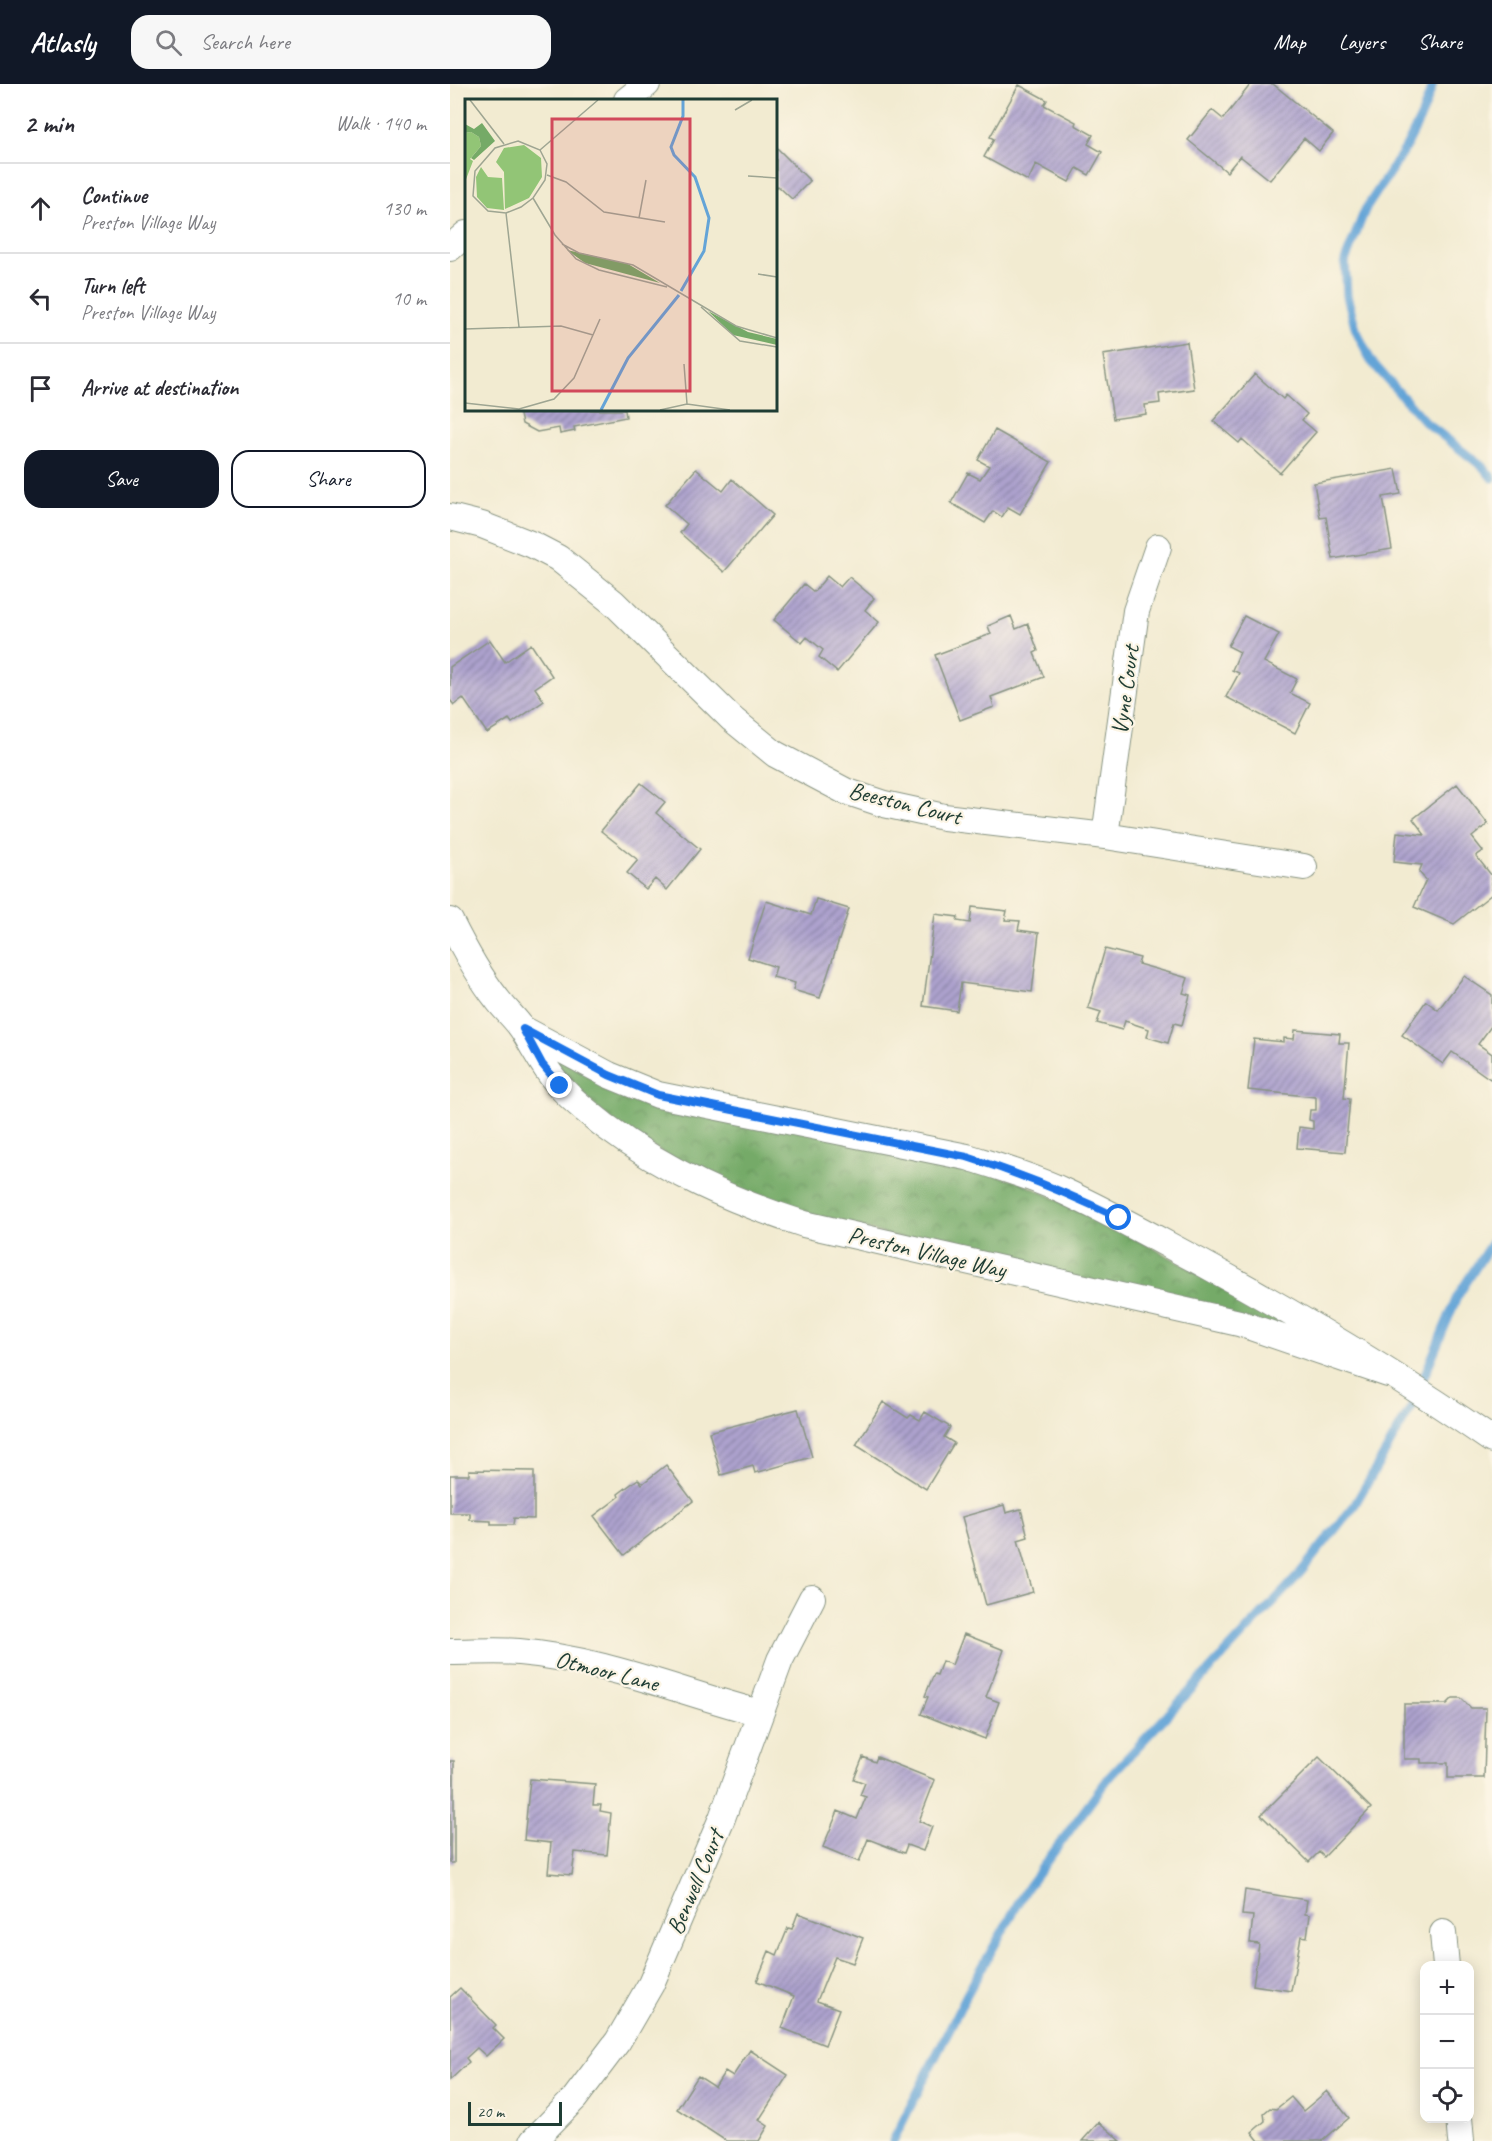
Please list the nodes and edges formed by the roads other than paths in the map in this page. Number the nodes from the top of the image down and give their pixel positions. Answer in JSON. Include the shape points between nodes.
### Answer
{"nodes":[{"id":1,"x":647,"y":84,"type":"edge"},
{"id":2,"x":628,"y":99,"type":"edge"},
{"id":3,"x":465,"y":235,"type":"edge"},
{"id":4,"x":450,"y":248,"type":"edge"},
{"id":5,"x":450,"y":517,"type":"edge"},
{"id":6,"x":1158,"y":547,"type":"dead end"},
{"id":7,"x":1105,"y":836,"type":"junction"},
{"id":8,"x":1304,"y":867,"type":"dead end"},
{"id":9,"x":450,"y":921,"type":"edge"},
{"id":10,"x":523,"y":1029,"type":"junction"},
{"id":11,"x":1388,"y":1374,"type":"junction"},
{"id":12,"x":1492,"y":1440,"type":"edge"},
{"id":13,"x":812,"y":1598,"type":"dead end"},
{"id":14,"x":450,"y":1653,"type":"edge"},
{"id":15,"x":760,"y":1713,"type":"junction"},
{"id":16,"x":1443,"y":1933,"type":"dead end"},
{"id":17,"x":1446,"y":1961,"type":"edge"},
{"id":18,"x":1459,"y":2123,"type":"edge"},
{"id":19,"x":533,"y":2141,"type":"edge"},
{"id":20,"x":1461,"y":2141,"type":"edge"}],
"edges":[{"from":1,"to":2,"type":"street"},
{"from":3,"to":4,"type":"street"},
{"from":5,"to":7,"type":"street","name":"Beeston Court","via":[[482,525],[558,558],[614,603],[732,719],[775,754],[845,791],[944,817]]},
{"from":6,"to":7,"type":"street","name":"Vyne Court","via":[[1136,611]]},
{"from":7,"to":8,"type":"street","name":"Beeston Court"},
{"from":9,"to":10,"type":"street","name":"Preston Village Way","via":[[470,961]]},
{"from":10,"to":11,"type":"street","name":"Preston Village Way","via":[[609,1075],[658,1095],[967,1157],[1060,1190],[1272,1301]]},
{"from":10,"to":11,"type":"street","name":"Preston Village Way","via":[[542,1064],[586,1111],[629,1144],[720,1194],[804,1224],[1239,1323]]},
{"from":11,"to":12,"type":"street","name":"Preston Village Way"},
{"from":13,"to":15,"type":"street","name":"Benwell Court","via":[[780,1660]]},
{"from":14,"to":15,"type":"street","name":"Otmoor Lane","via":[[518,1652],[567,1659]]},
{"from":15,"to":19,"type":"street","name":"Benwell Court","via":[[722,1818],[651,1984],[618,2041],[575,2098]]},
{"from":16,"to":17,"type":"street"},
{"from":18,"to":20,"type":"street"}]}
